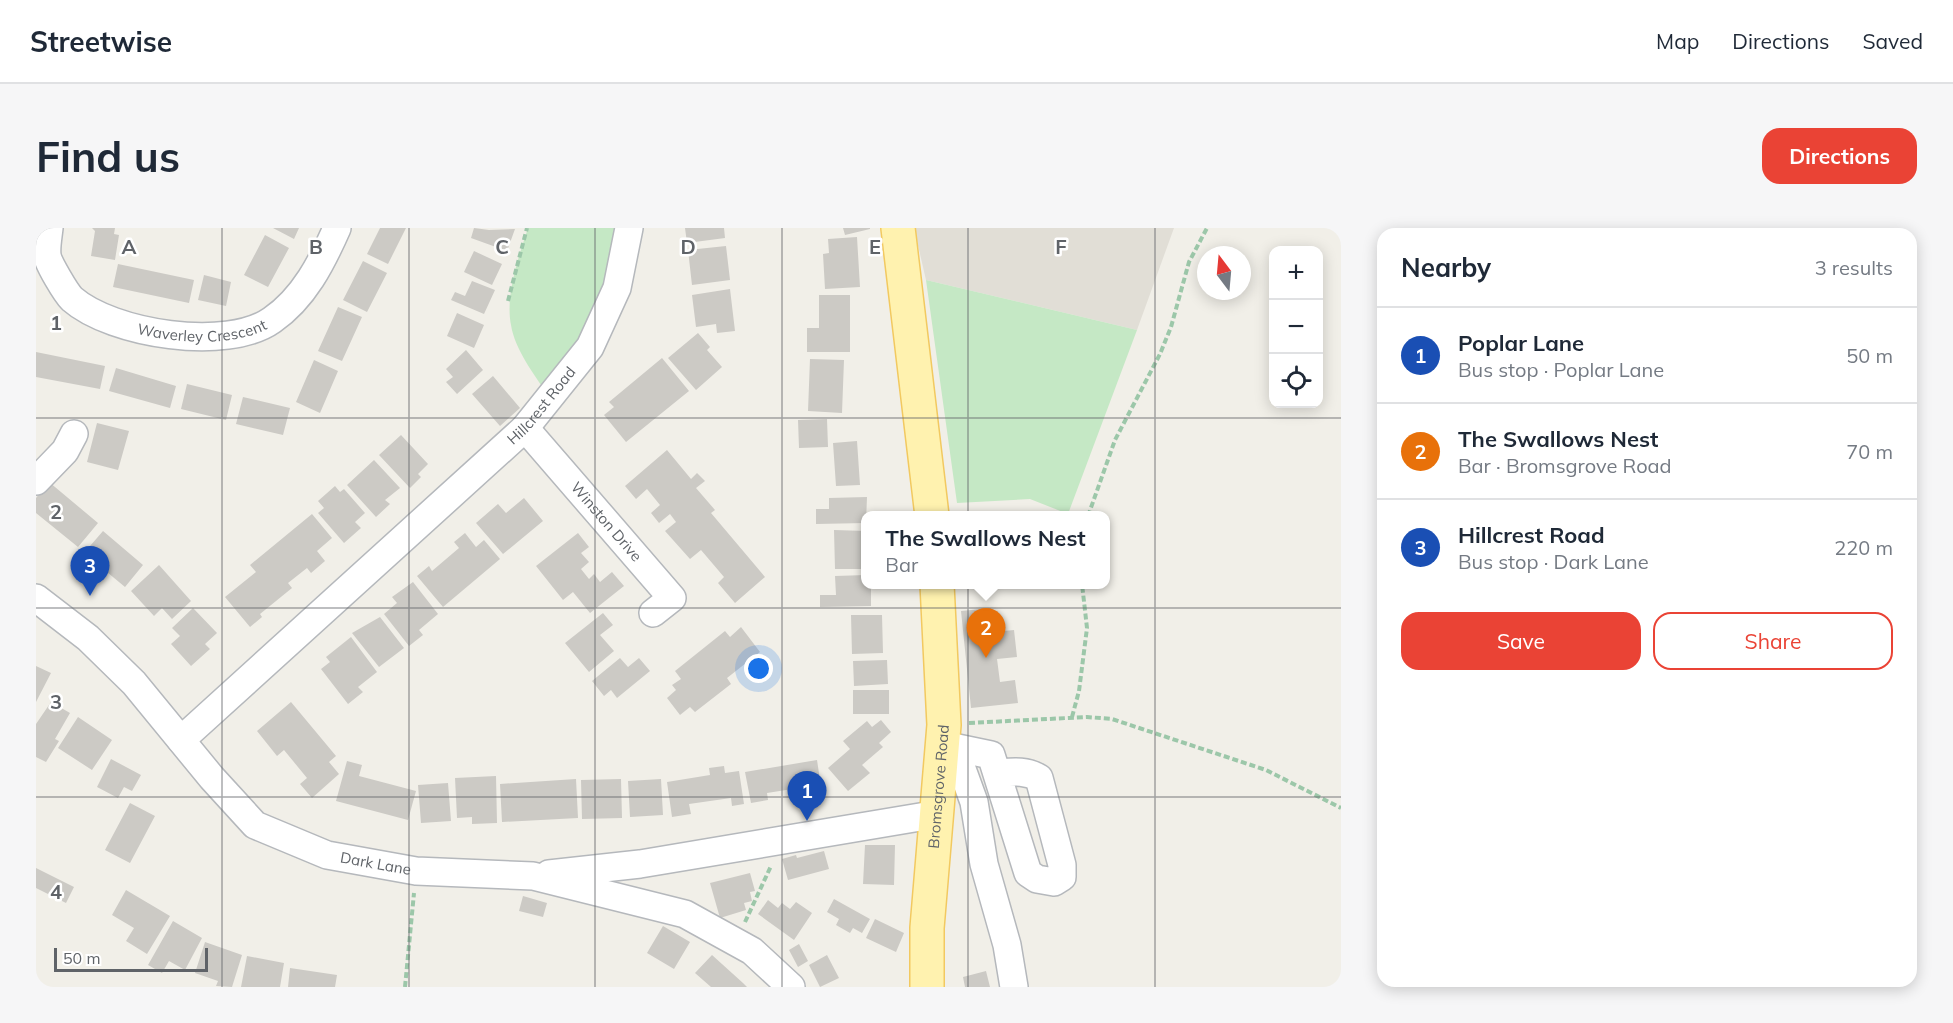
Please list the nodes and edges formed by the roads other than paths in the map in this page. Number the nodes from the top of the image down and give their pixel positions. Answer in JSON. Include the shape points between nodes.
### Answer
{"nodes":[{"id":1,"x":49,"y":228,"type":"edge"},
{"id":2,"x":337,"y":228,"type":"edge"},
{"id":3,"x":629,"y":228,"type":"edge"},
{"id":4,"x":898,"y":228,"type":"edge"},
{"id":5,"x":42,"y":259,"type":"edge"},
{"id":6,"x":525,"y":428,"type":"junction"},
{"id":7,"x":74,"y":434,"type":"dead end"},
{"id":8,"x":36,"y":481,"type":"edge"},
{"id":9,"x":931,"y":511,"type":"edge"},
{"id":10,"x":936,"y":589,"type":"edge"},
{"id":11,"x":36,"y":598,"type":"edge"},
{"id":12,"x":653,"y":613,"type":"dead end"},
{"id":13,"x":947,"y":739,"type":"junction"},
{"id":14,"x":181,"y":740,"type":"junction"},
{"id":15,"x":997,"y":773,"type":"dead end"},
{"id":16,"x":938,"y":814,"type":"junction"},
{"id":17,"x":533,"y":876,"type":"junction"},
{"id":18,"x":791,"y":987,"type":"edge"},
{"id":19,"x":927,"y":987,"type":"edge"},
{"id":20,"x":1014,"y":987,"type":"edge"}],
"edges":[{"from":1,"to":5,"type":"street","name":"Waverley Crescent"},
{"from":2,"to":5,"type":"street","name":"Waverley Crescent","via":[[322,263],[296,299],[271,321],[242,332],[207,336],[158,332],[120,324],[95,313],[71,298]]},
{"from":3,"to":6,"type":"street","name":"Hillcrest Road","via":[[617,288],[590,347]]},
{"from":4,"to":9,"type":"main road"},
{"from":6,"to":12,"type":"street","name":"Winston Drive","via":[[672,598]]},
{"from":6,"to":14,"type":"street","name":"Hillcrest Road"},
{"from":7,"to":8,"type":"street","via":[[65,451]]},
{"from":10,"to":13,"type":"main road","name":"Bromsgrove Road"},
{"from":11,"to":14,"type":"street","name":"Dark Lane","via":[[134,683]]},
{"from":13,"to":15,"type":"street","via":[[991,754]]},
{"from":13,"to":16,"type":"main road","name":"Bromsgrove Road"},
{"from":13,"to":20,"type":"street","via":[[974,802],[984,864],[1007,945]]},
{"from":14,"to":17,"type":"street","name":"Dark Lane","via":[[255,825],[327,855],[416,871]]},
{"from":16,"to":17,"type":"street","via":[[640,864]]},
{"from":16,"to":19,"type":"main road","name":"Bromsgrove Road","via":[[927,928]]},
{"from":17,"to":18,"type":"street","name":"Dark Lane","via":[[685,914],[736,940]]}]}
